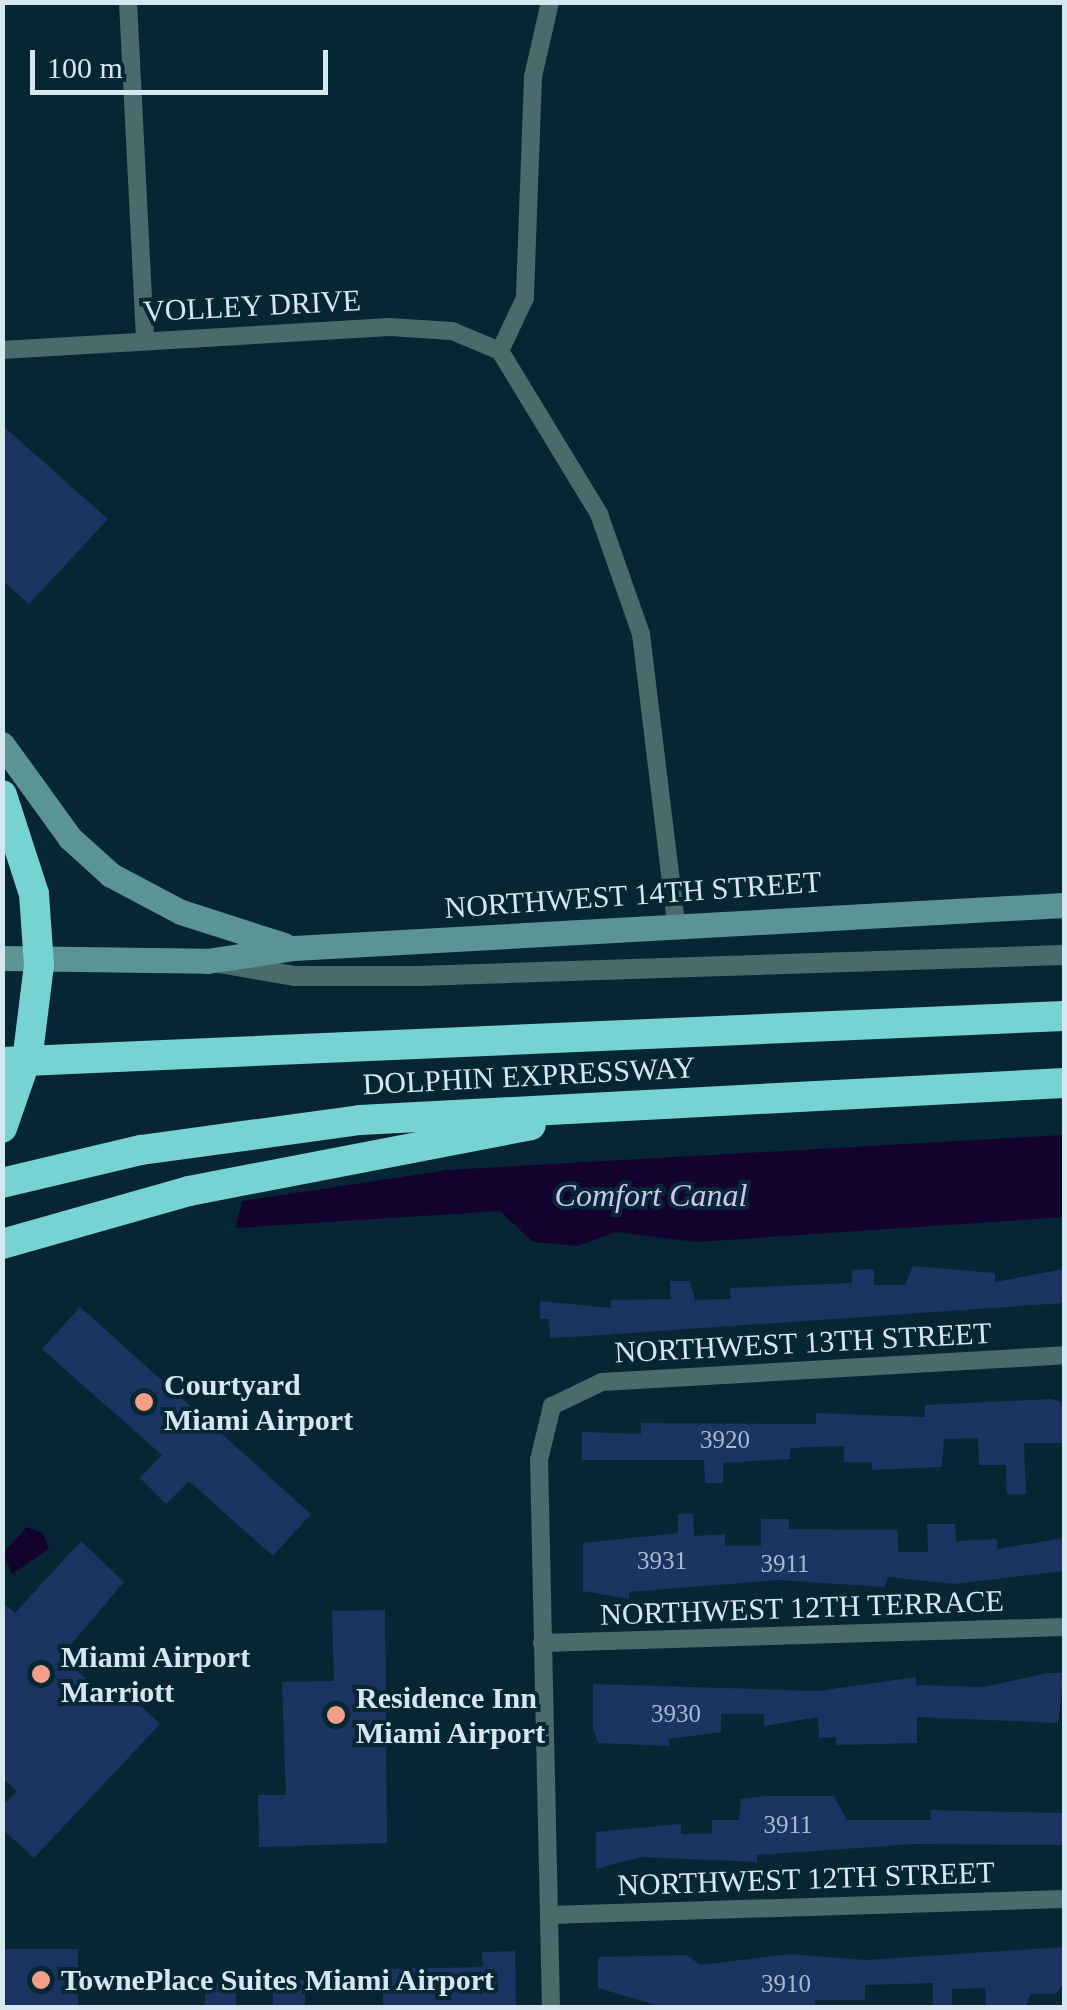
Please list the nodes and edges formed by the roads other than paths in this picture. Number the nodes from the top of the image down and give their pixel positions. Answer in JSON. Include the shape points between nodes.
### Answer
{"nodes":[{"id":1,"x":128,"y":2,"type":"edge"},
{"id":2,"x":550,"y":2,"type":"edge"},
{"id":3,"x":144,"y":339,"type":"junction"},
{"id":4,"x":2,"y":350,"type":"edge"},
{"id":5,"x":500,"y":352,"type":"junction"},
{"id":6,"x":2,"y":744,"type":"edge"},
{"id":7,"x":2,"y":794,"type":"edge"},
{"id":8,"x":1064,"y":905,"type":"edge"},
{"id":9,"x":676,"y":924,"type":"junction"},
{"id":10,"x":294,"y":948,"type":"junction"},
{"id":11,"x":1064,"y":955,"type":"edge"},
{"id":12,"x":2,"y":958,"type":"edge"},
{"id":13,"x":207,"y":961,"type":"junction"},
{"id":14,"x":1064,"y":1016,"type":"edge"},
{"id":15,"x":2,"y":1062,"type":"edge"},
{"id":16,"x":1064,"y":1083,"type":"edge"},
{"id":17,"x":626,"y":1106,"type":"junction"},
{"id":18,"x":2,"y":1128,"type":"edge"},
{"id":19,"x":2,"y":1182,"type":"edge"},
{"id":20,"x":2,"y":1244,"type":"edge"},
{"id":21,"x":1064,"y":1355,"type":"edge"},
{"id":22,"x":1064,"y":1628,"type":"edge"},
{"id":23,"x":542,"y":1643,"type":"junction"},
{"id":24,"x":1064,"y":1899,"type":"edge"},
{"id":25,"x":550,"y":1914,"type":"junction"},
{"id":26,"x":551,"y":2008,"type":"edge"}],
"edges":[{"from":1,"to":3,"type":"street"},
{"from":2,"to":5,"type":"street","via":[[533,77],[525,298]]},
{"from":3,"to":4,"type":"street","name":"VOLLEY DRIVE"},
{"from":3,"to":5,"type":"street","name":"VOLLEY DRIVE","via":[[389,327],[452,331]]},
{"from":5,"to":9,"type":"street","via":[[543,408],[599,514],[641,634]]},
{"from":6,"to":10,"type":"main road","via":[[70,838],[112,875],[181,912]]},
{"from":7,"to":18,"type":"highway","via":[[30,880],[36,1010]]},
{"from":8,"to":9,"type":"main road","name":"NORTHWEST 14TH STREET"},
{"from":9,"to":10,"type":"main road","name":"NORTHWEST 14TH STREET"},
{"from":10,"to":13,"type":"main road","name":"NORTHWEST 14TH STREET"},
{"from":11,"to":13,"type":"street","name":"NORTHWEST 14TH STREET","via":[[418,976],[294,976]]},
{"from":12,"to":13,"type":"main road","name":"NORTHWEST 14TH STREET"},
{"from":14,"to":15,"type":"highway","name":"DOLPHIN EXPRESSWAY"},
{"from":16,"to":17,"type":"highway","name":"DOLPHIN EXPRESSWAY"},
{"from":17,"to":19,"type":"highway","name":"DOLPHIN EXPRESSWAY","via":[[258,1131]]},
{"from":17,"to":20,"type":"highway","via":[[189,1191]]},
{"from":21,"to":23,"type":"street","name":"NORTHWEST 13TH STREET","via":[[602,1382],[552,1406],[539,1460]]},
{"from":22,"to":23,"type":"street","name":"NORTHWEST 12TH TERRACE"},
{"from":23,"to":25,"type":"street"},
{"from":24,"to":25,"type":"street","name":"NORTHWEST 12TH STREET"},
{"from":25,"to":26,"type":"street"}]}
